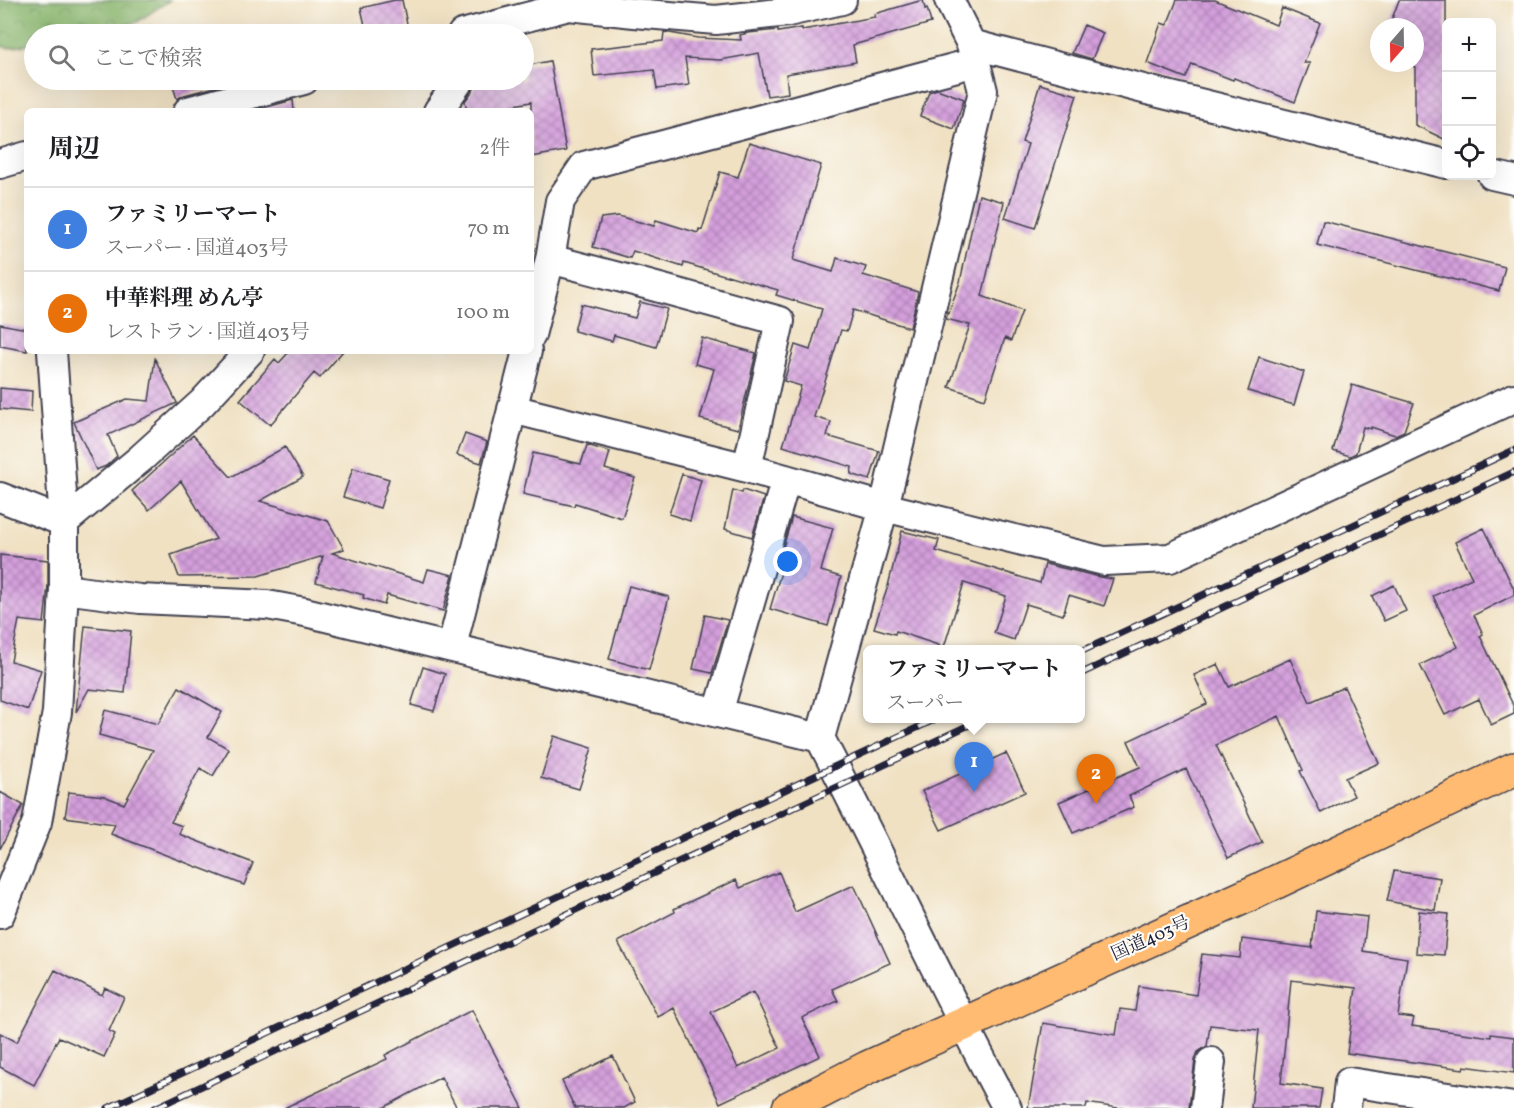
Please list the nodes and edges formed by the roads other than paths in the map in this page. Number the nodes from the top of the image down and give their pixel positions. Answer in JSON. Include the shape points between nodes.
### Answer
{"nodes":[{"id":1,"x":842,"y":0,"type":"edge"},
{"id":2,"x":949,"y":0,"type":"edge"},
{"id":3,"x":512,"y":24,"type":"edge"},
{"id":4,"x":974,"y":53,"type":"junction"},
{"id":5,"x":267,"y":90,"type":"edge"},
{"id":6,"x":453,"y":90,"type":"edge"},
{"id":7,"x":199,"y":108,"type":"edge"},
{"id":8,"x":440,"y":108,"type":"edge"},
{"id":9,"x":24,"y":157,"type":"edge"},
{"id":10,"x":1442,"y":163,"type":"edge"},
{"id":11,"x":0,"y":164,"type":"edge"},
{"id":12,"x":1496,"y":176,"type":"edge"},
{"id":13,"x":1514,"y":180,"type":"edge"},
{"id":14,"x":550,"y":259,"type":"junction"},
{"id":15,"x":534,"y":323,"type":"edge"},
{"id":16,"x":52,"y":354,"type":"edge"},
{"id":17,"x":247,"y":354,"type":"edge"},
{"id":18,"x":526,"y":354,"type":"edge"},
{"id":19,"x":1514,"y":398,"type":"edge"},
{"id":20,"x":512,"y":409,"type":"junction"},
{"id":21,"x":747,"y":468,"type":"junction"},
{"id":22,"x":786,"y":479,"type":"junction"},
{"id":23,"x":0,"y":497,"type":"edge"},
{"id":24,"x":884,"y":507,"type":"junction"},
{"id":25,"x":64,"y":522,"type":"junction"},
{"id":26,"x":64,"y":589,"type":"junction"},
{"id":27,"x":452,"y":646,"type":"junction"},
{"id":28,"x":718,"y":713,"type":"junction"},
{"id":29,"x":820,"y":738,"type":"junction"},
{"id":30,"x":1514,"y":769,"type":"edge"},
{"id":31,"x":0,"y":914,"type":"edge"},
{"id":32,"x":962,"y":1023,"type":"junction"},
{"id":33,"x":1211,"y":1062,"type":"dead end"},
{"id":34,"x":1514,"y":1107,"type":"edge"},
{"id":35,"x":789,"y":1108,"type":"edge"},
{"id":36,"x":1006,"y":1108,"type":"edge"},
{"id":37,"x":1205,"y":1108,"type":"edge"},
{"id":38,"x":1346,"y":1108,"type":"edge"}],
"edges":[{"from":1,"to":3,"type":"street","via":[[788,12],[716,20],[569,6]]},
{"from":2,"to":4,"type":"street"},
{"from":4,"to":10,"type":"street"},
{"from":4,"to":14,"type":"street","via":[[584,166],[560,201]]},
{"from":4,"to":24,"type":"street","via":[[982,91]]},
{"from":5,"to":7,"type":"street"},
{"from":6,"to":8,"type":"street"},
{"from":9,"to":11,"type":"street"},
{"from":12,"to":13,"type":"street"},
{"from":14,"to":15,"type":"street"},
{"from":14,"to":21,"type":"street","via":[[780,321]]},
{"from":16,"to":25,"type":"street"},
{"from":17,"to":25,"type":"street","via":[[202,403]]},
{"from":18,"to":20,"type":"street"},
{"from":19,"to":24,"type":"street","via":[[1170,558],[1104,561]]},
{"from":20,"to":21,"type":"street"},
{"from":20,"to":27,"type":"street"},
{"from":21,"to":22,"type":"street"},
{"from":22,"to":24,"type":"street"},
{"from":22,"to":28,"type":"street"},
{"from":23,"to":25,"type":"street"},
{"from":24,"to":29,"type":"street"},
{"from":25,"to":26,"type":"street"},
{"from":26,"to":27,"type":"street","via":[[140,599],[267,605]]},
{"from":26,"to":31,"type":"street","via":[[57,712],[37,822]]},
{"from":27,"to":28,"type":"street"},
{"from":28,"to":29,"type":"street"},
{"from":29,"to":32,"type":"street"},
{"from":30,"to":32,"type":"highway","name":"国道403号","via":[[1257,891]]},
{"from":32,"to":35,"type":"highway","name":"国道403号"},
{"from":32,"to":36,"type":"street"},
{"from":33,"to":37,"type":"street"},
{"from":34,"to":38,"type":"street","via":[[1349,1082]]}]}
